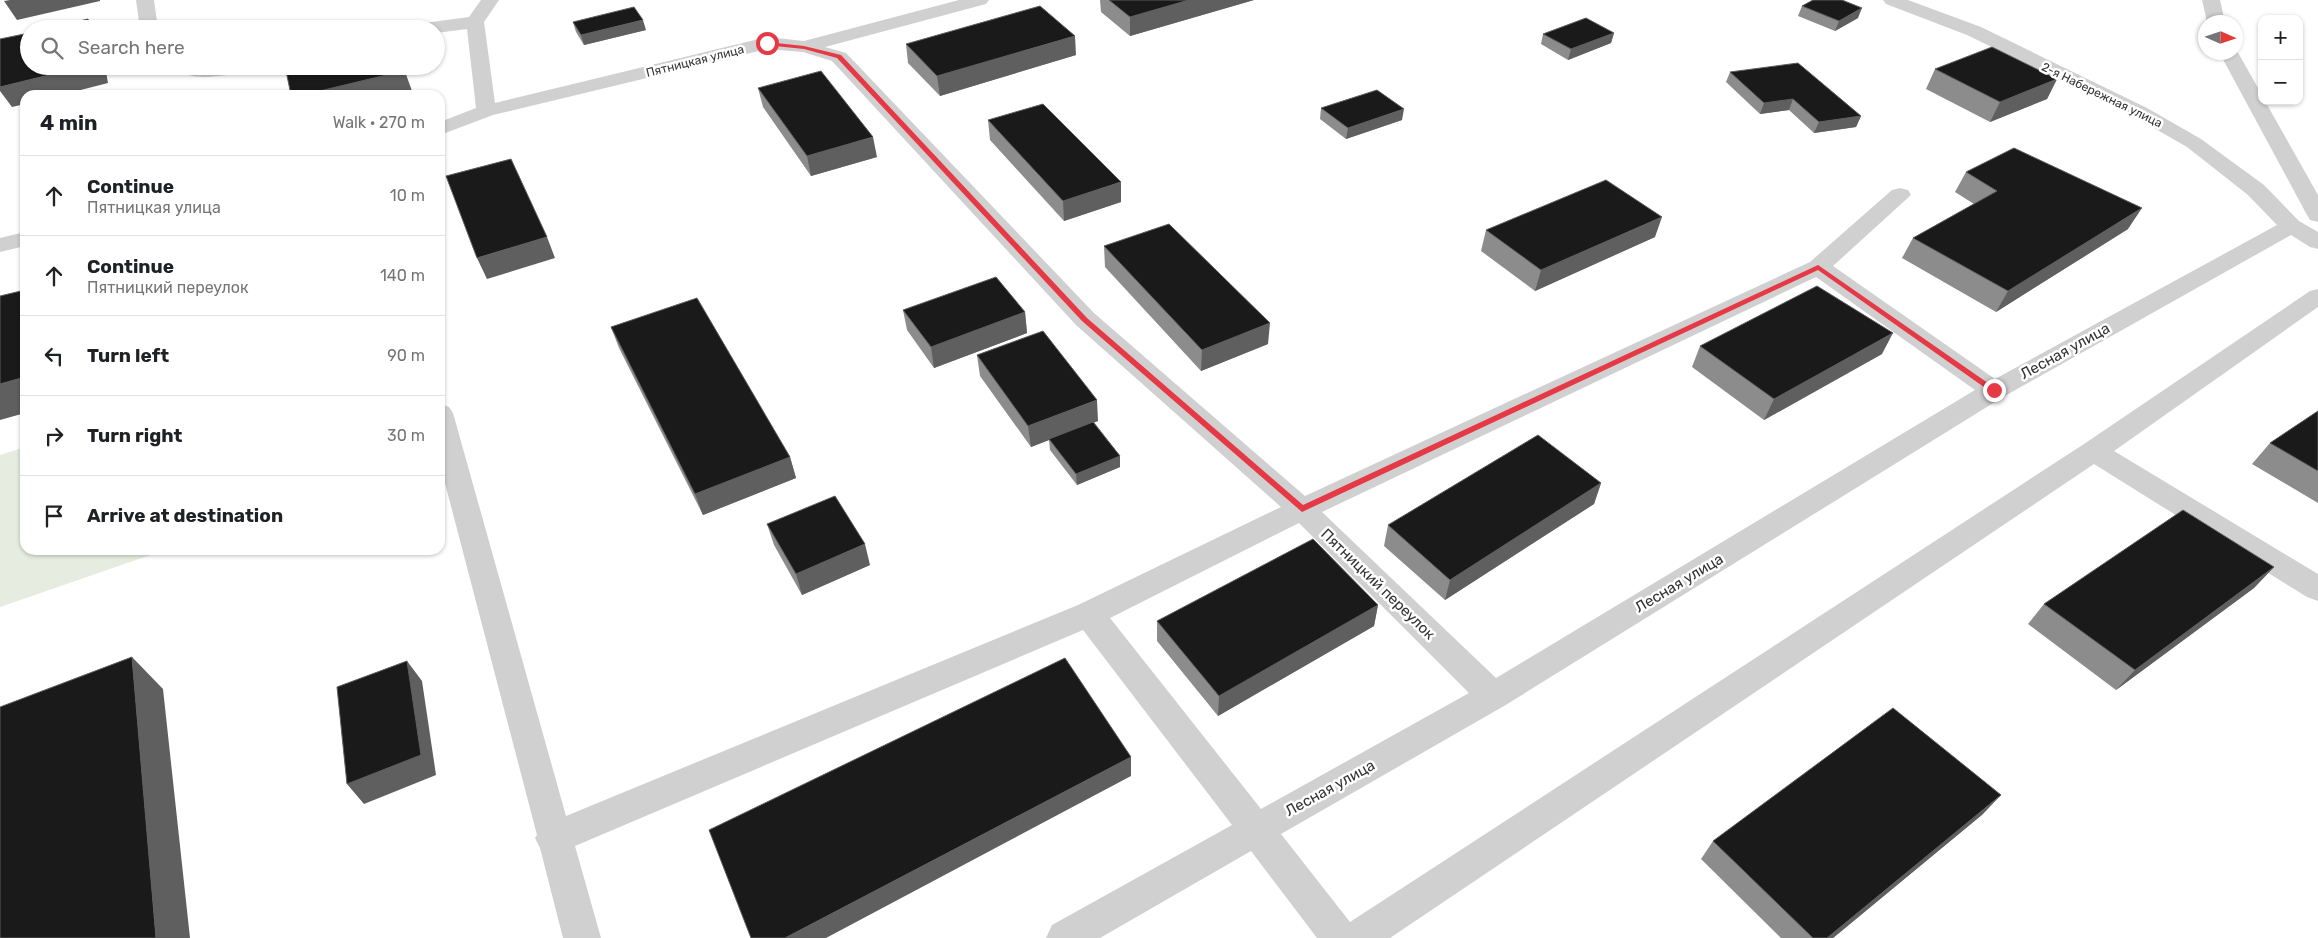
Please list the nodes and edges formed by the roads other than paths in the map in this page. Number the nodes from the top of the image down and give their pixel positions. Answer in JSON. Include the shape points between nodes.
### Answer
{"nodes":[{"id":1,"x":145,"y":0,"type":"edge"},
{"id":2,"x":490,"y":0,"type":"edge"},
{"id":3,"x":980,"y":0,"type":"edge"},
{"id":4,"x":1892,"y":0,"type":"edge"},
{"id":5,"x":2211,"y":0,"type":"edge"},
{"id":6,"x":2214,"y":15,"type":"edge"},
{"id":7,"x":148,"y":20,"type":"edge"},
{"id":8,"x":475,"y":22,"type":"junction"},
{"id":9,"x":445,"y":26,"type":"edge"},
{"id":10,"x":804,"y":47,"type":"junction"},
{"id":11,"x":2232,"y":60,"type":"edge"},
{"id":12,"x":486,"y":111,"type":"junction"},
{"id":13,"x":445,"y":127,"type":"edge"},
{"id":14,"x":1900,"y":195,"type":"dead end"},
{"id":15,"x":2305,"y":220,"type":"edge"},
{"id":16,"x":20,"y":240,"type":"edge"},
{"id":17,"x":2318,"y":242,"type":"edge"},
{"id":18,"x":0,"y":245,"type":"edge"},
{"id":19,"x":1818,"y":267,"type":"junction"},
{"id":20,"x":2318,"y":296,"type":"edge"},
{"id":21,"x":1994,"y":390,"type":"junction"},
{"id":22,"x":445,"y":432,"type":"edge"},
{"id":23,"x":2094,"y":451,"type":"junction"},
{"id":24,"x":1302,"y":509,"type":"junction"},
{"id":25,"x":2318,"y":589,"type":"edge"},
{"id":26,"x":1089,"y":614,"type":"junction"},
{"id":27,"x":1493,"y":696,"type":"junction"},
{"id":28,"x":1258,"y":829,"type":"junction"},
{"id":29,"x":553,"y":838,"type":"junction"},
{"id":30,"x":582,"y":938,"type":"edge"},
{"id":31,"x":1065,"y":938,"type":"edge"},
{"id":32,"x":1340,"y":938,"type":"edge"},
{"id":33,"x":1358,"y":938,"type":"edge"}],
"edges":[{"from":1,"to":7,"type":"street"},
{"from":2,"to":8,"type":"street"},
{"from":3,"to":10,"type":"street","name":"Пятницкая улица"},
{"from":4,"to":15,"type":"street","name":"2-я Набережная улица","via":[[1974,31],[2140,112],[2194,143],[2256,190]]},
{"from":5,"to":6,"type":"street"},
{"from":8,"to":9,"type":"street"},
{"from":8,"to":12,"type":"street"},
{"from":10,"to":12,"type":"street","name":"Пятницкая улица","via":[[767,43]]},
{"from":10,"to":24,"type":"street","name":"Пятницкий переулок","via":[[839,57],[1085,319]]},
{"from":11,"to":15,"type":"street"},
{"from":12,"to":13,"type":"street","name":"Пятницкая улица"},
{"from":14,"to":19,"type":"street"},
{"from":15,"to":17,"type":"street","name":"2-я Набережная улица"},
{"from":15,"to":21,"type":"street","name":"Лесная улица"},
{"from":16,"to":18,"type":"street"},
{"from":19,"to":21,"type":"street"},
{"from":19,"to":24,"type":"street"},
{"from":20,"to":23,"type":"street"},
{"from":21,"to":27,"type":"street","name":"Лесная улица"},
{"from":22,"to":29,"type":"street"},
{"from":23,"to":25,"type":"street"},
{"from":23,"to":33,"type":"street"},
{"from":24,"to":26,"type":"street"},
{"from":24,"to":27,"type":"street","name":"Пятницкий переулок"},
{"from":26,"to":28,"type":"street"},
{"from":26,"to":29,"type":"street"},
{"from":27,"to":28,"type":"street","name":"Лесная улица"},
{"from":28,"to":31,"type":"street","name":"Лесная улица"},
{"from":28,"to":32,"type":"street"},
{"from":29,"to":30,"type":"street"}]}
